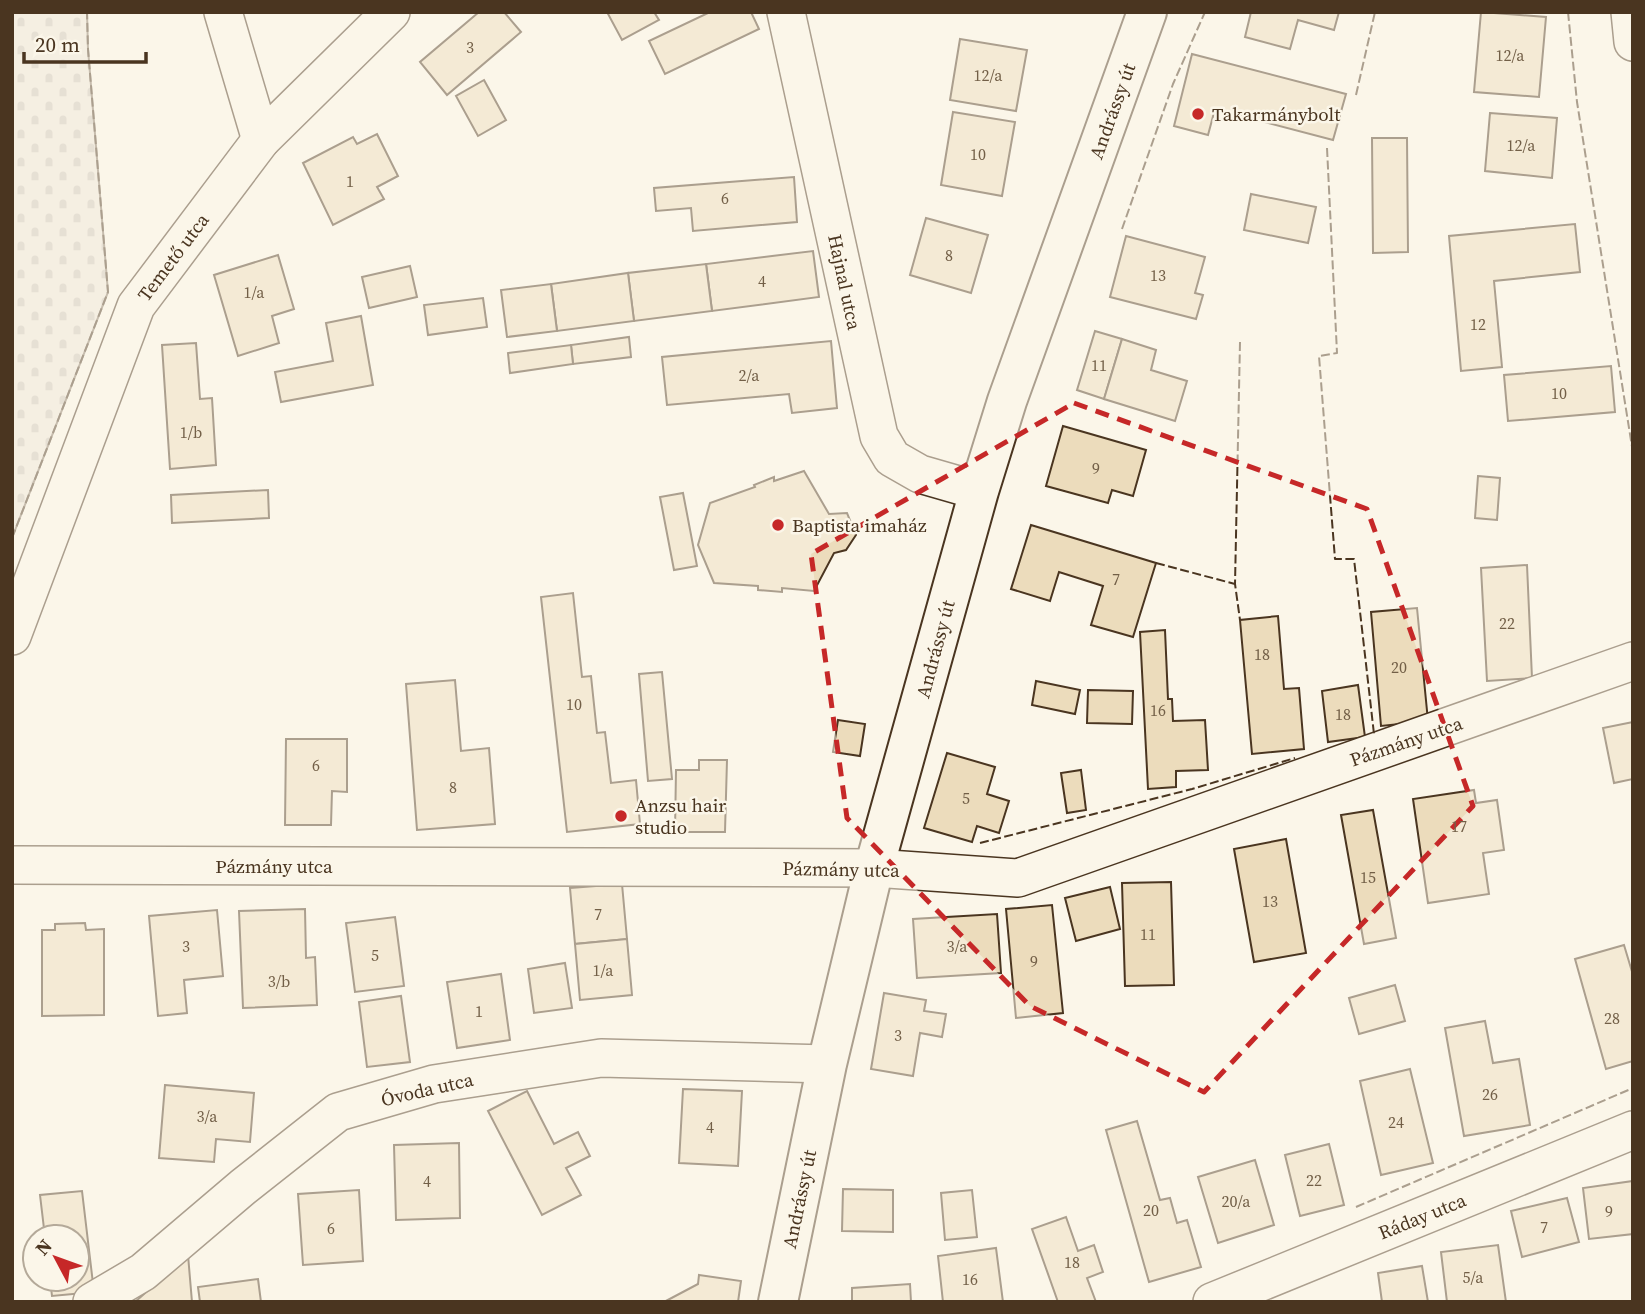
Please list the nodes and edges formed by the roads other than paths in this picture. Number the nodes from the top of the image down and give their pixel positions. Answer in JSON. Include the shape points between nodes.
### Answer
{"nodes":[{"id":1,"x":223,"y":12,"type":"edge"},
{"id":2,"x":391,"y":12,"type":"edge"},
{"id":3,"x":786,"y":12,"type":"edge"},
{"id":4,"x":1147,"y":12,"type":"edge"},
{"id":5,"x":1630,"y":12,"type":"edge"},
{"id":6,"x":1633,"y":42,"type":"edge"},
{"id":7,"x":261,"y":140,"type":"junction"},
{"id":8,"x":979,"y":491,"type":"junction"},
{"id":9,"x":12,"y":636,"type":"edge"},
{"id":10,"x":1633,"y":661,"type":"edge"},
{"id":11,"x":12,"y":865,"type":"edge"},
{"id":12,"x":874,"y":868,"type":"junction"},
{"id":13,"x":827,"y":1064,"type":"junction"},
{"id":14,"x":1633,"y":1130,"type":"edge"},
{"id":15,"x":92,"y":1302,"type":"edge"},
{"id":16,"x":778,"y":1302,"type":"edge"},
{"id":17,"x":1212,"y":1302,"type":"edge"}],
"edges":[{"from":1,"to":7,"type":"street"},
{"from":2,"to":7,"type":"street","name":"Temető utca"},
{"from":3,"to":8,"type":"street","name":"Hajnal utca","via":[[878,436],[892,458],[920,474]]},
{"from":4,"to":8,"type":"main road","name":"Andrássy út"},
{"from":5,"to":6,"type":"street"},
{"from":7,"to":9,"type":"street","name":"Temető utca","via":[[136,306]]},
{"from":8,"to":12,"type":"main road","name":"Andrássy út"},
{"from":10,"to":12,"type":"street","name":"Pázmány utca","via":[[1018,878]]},
{"from":11,"to":12,"type":"street","name":"Pázmány utca"},
{"from":12,"to":13,"type":"main road","name":"Andrássy út"},
{"from":13,"to":15,"type":"street","name":"Óvoda utca","via":[[601,1058],[435,1084],[338,1112],[143,1272]]},
{"from":13,"to":16,"type":"main road","name":"Andrássy út"},
{"from":14,"to":17,"type":"street","name":"Ráday utca"}]}
